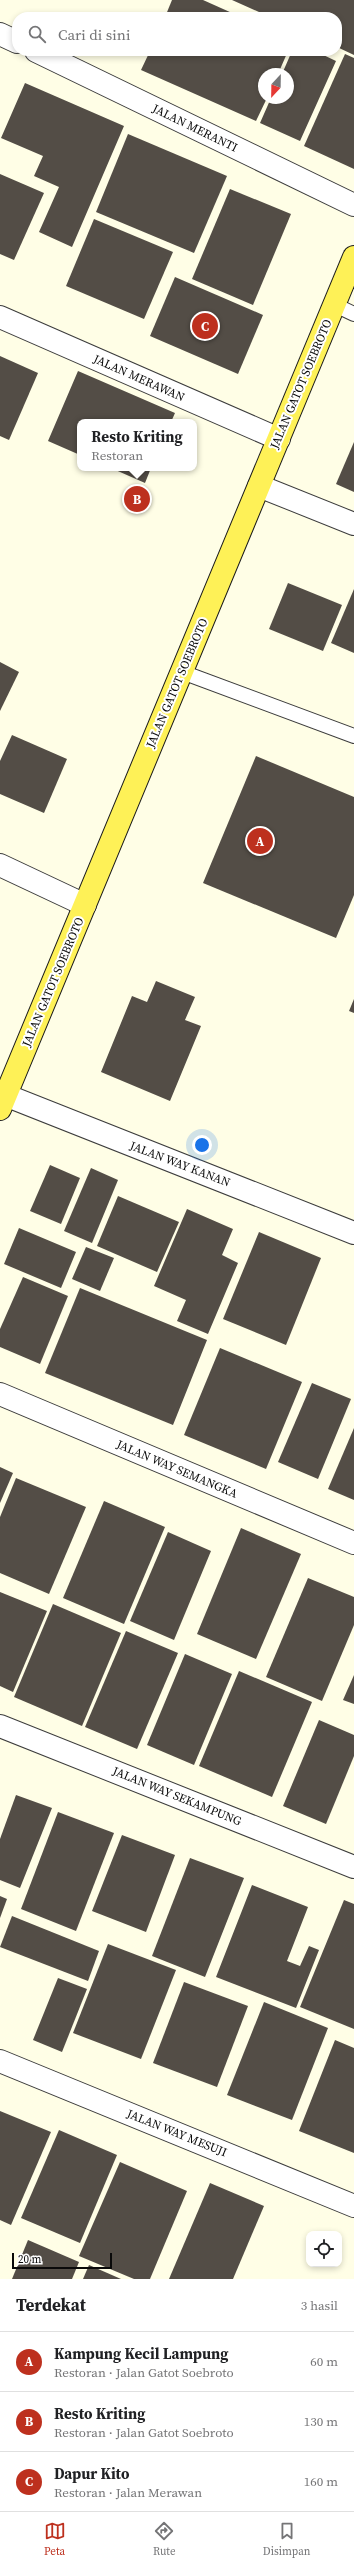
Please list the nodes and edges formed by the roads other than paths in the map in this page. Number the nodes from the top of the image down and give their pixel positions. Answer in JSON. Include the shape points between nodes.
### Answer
{"nodes":[{"id":1,"x":0,"y":34,"type":"edge"},
{"id":2,"x":12,"y":40,"type":"edge"},
{"id":3,"x":46,"y":56,"type":"edge"},
{"id":4,"x":354,"y":205,"type":"edge"},
{"id":5,"x":354,"y":258,"type":"edge"},
{"id":6,"x":335,"y":305,"type":"junction"},
{"id":7,"x":354,"y":314,"type":"edge"},
{"id":8,"x":0,"y":317,"type":"edge"},
{"id":9,"x":279,"y":439,"type":"junction"},
{"id":10,"x":259,"y":486,"type":"junction"},
{"id":11,"x":354,"y":524,"type":"edge"},
{"id":12,"x":182,"y":672,"type":"junction"},
{"id":13,"x":354,"y":736,"type":"edge"},
{"id":14,"x":0,"y":865,"type":"edge"},
{"id":15,"x":85,"y":904,"type":"junction"},
{"id":16,"x":2,"y":1099,"type":"edge"},
{"id":17,"x":354,"y":1233,"type":"edge"},
{"id":18,"x":0,"y":1394,"type":"edge"},
{"id":19,"x":354,"y":1543,"type":"edge"},
{"id":20,"x":0,"y":1726,"type":"edge"},
{"id":21,"x":354,"y":1867,"type":"edge"},
{"id":22,"x":0,"y":2061,"type":"edge"},
{"id":23,"x":354,"y":2206,"type":"edge"}],
"edges":[{"from":1,"to":2,"type":"street"},
{"from":3,"to":4,"type":"street","name":"JALAN MERANTI"},
{"from":5,"to":6,"type":"main road","name":"JALAN GATOT SOEBROTO"},
{"from":6,"to":7,"type":"lane"},
{"from":6,"to":9,"type":"main road","name":"JALAN GATOT SOEBROTO"},
{"from":8,"to":9,"type":"street","name":"JALAN MERAWAN"},
{"from":9,"to":10,"type":"main road","name":"JALAN GATOT SOEBROTO"},
{"from":10,"to":11,"type":"street"},
{"from":10,"to":12,"type":"main road","name":"JALAN GATOT SOEBROTO"},
{"from":12,"to":13,"type":"lane"},
{"from":12,"to":15,"type":"main road","name":"JALAN GATOT SOEBROTO"},
{"from":14,"to":15,"type":"street"},
{"from":15,"to":16,"type":"main road","name":"JALAN GATOT SOEBROTO"},
{"from":16,"to":17,"type":"street","name":"JALAN WAY KANAN"},
{"from":18,"to":19,"type":"street","name":"JALAN WAY SEMANGKA"},
{"from":20,"to":21,"type":"street","name":"JALAN WAY SEKAMPUNG"},
{"from":22,"to":23,"type":"street","name":"JALAN WAY MESUJI"}]}
